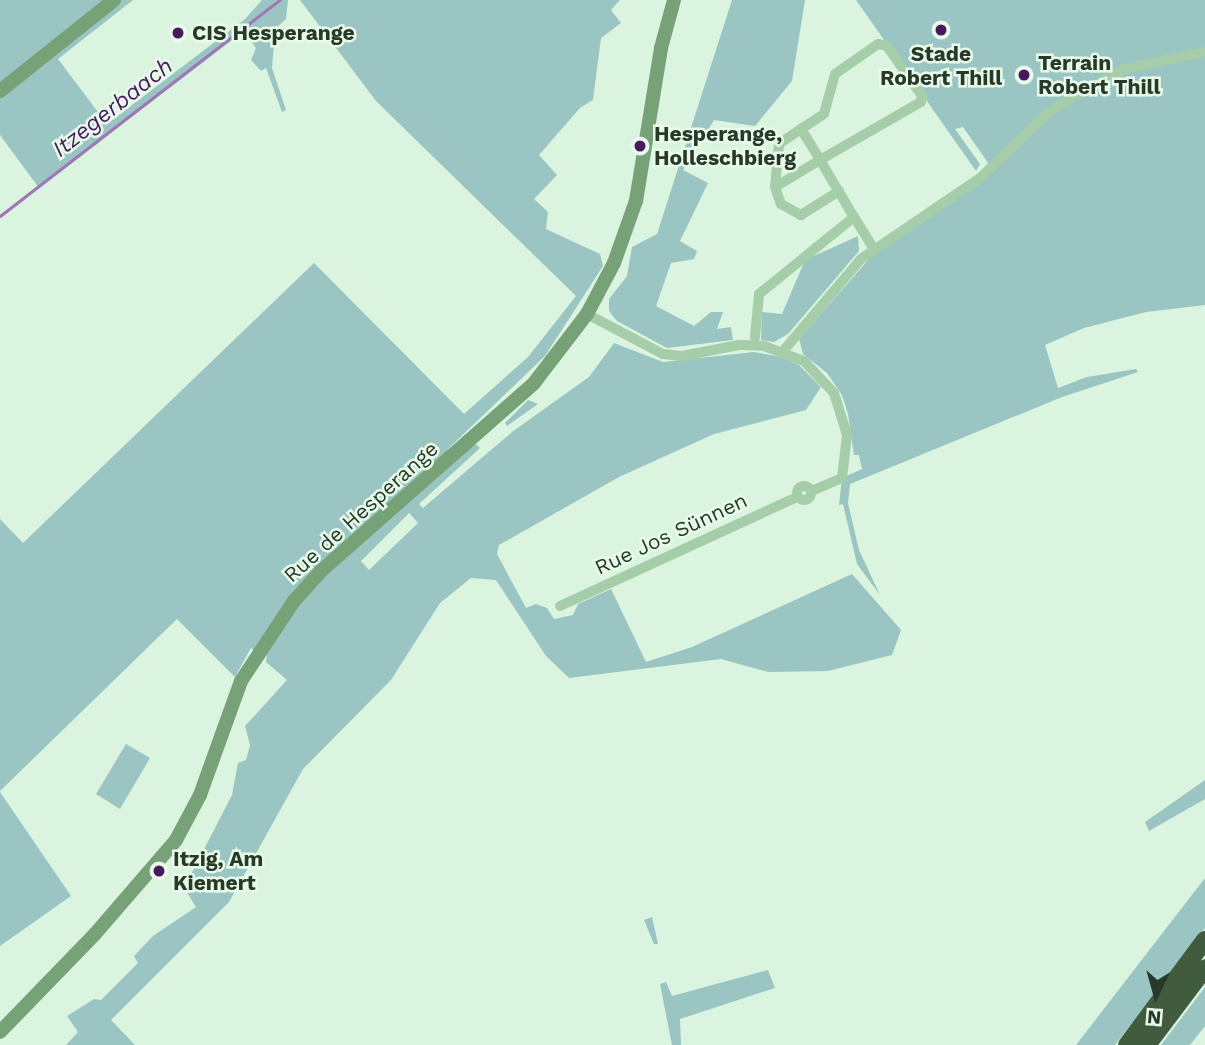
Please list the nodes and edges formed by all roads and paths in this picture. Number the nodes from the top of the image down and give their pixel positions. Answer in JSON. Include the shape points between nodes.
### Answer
{"nodes":[{"id":1,"x":114,"y":0,"type":"edge"},
{"id":2,"x":674,"y":0,"type":"edge"},
{"id":3,"x":1205,"y":52,"type":"edge"},
{"id":4,"x":0,"y":91,"type":"edge"},
{"id":5,"x":801,"y":129,"type":"junction"},
{"id":6,"x":820,"y":160,"type":"junction"},
{"id":7,"x":775,"y":187,"type":"junction"},
{"id":8,"x":839,"y":191,"type":"junction"},
{"id":9,"x":855,"y":217,"type":"junction"},
{"id":10,"x":873,"y":248,"type":"junction"},
{"id":11,"x":587,"y":314,"type":"junction"},
{"id":12,"x":755,"y":337,"type":"dead end"},
{"id":13,"x":783,"y":350,"type":"junction"},
{"id":14,"x":560,"y":606,"type":"dead end"},
{"id":15,"x":1205,"y":940,"type":"edge"},
{"id":16,"x":1205,"y":968,"type":"edge"},
{"id":17,"x":0,"y":1032,"type":"edge"},
{"id":18,"x":1127,"y":1045,"type":"edge"},
{"id":19,"x":1147,"y":1045,"type":"edge"}],
"edges":[{"from":1,"to":4,"type":"main road"},
{"from":2,"to":11,"type":"main road","name":"Rue de Hesperange","via":[[661,48],[636,201],[614,264]]},
{"from":3,"to":10,"type":"street","via":[[1147,62],[1076,94],[1025,133],[981,177]]},
{"from":5,"to":6,"type":"street"},
{"from":5,"to":6,"type":"street","via":[[824,114],[835,74],[878,44],[887,46],[922,96],[921,102]]},
{"from":5,"to":7,"type":"street","via":[[779,144]]},
{"from":6,"to":7,"type":"street"},
{"from":6,"to":8,"type":"street"},
{"from":7,"to":8,"type":"street","via":[[781,204],[796,215]]},
{"from":8,"to":9,"type":"street"},
{"from":9,"to":10,"type":"street"},
{"from":9,"to":12,"type":"street","via":[[759,295]]},
{"from":10,"to":13,"type":"street"},
{"from":11,"to":13,"type":"street","via":[[663,354],[681,356],[739,345]]},
{"from":11,"to":17,"type":"main road","name":"Rue de Hesperange","via":[[518,400],[321,571],[293,601],[241,681],[200,795],[176,840],[95,934]]},
{"from":13,"to":14,"type":"street","name":"Rue Jos Sünnen","via":[[804,361],[834,393],[847,435],[842,478],[811,491],[801,487],[797,497]]},
{"from":15,"to":18,"type":"highway"},
{"from":16,"to":19,"type":"highway"}]}
